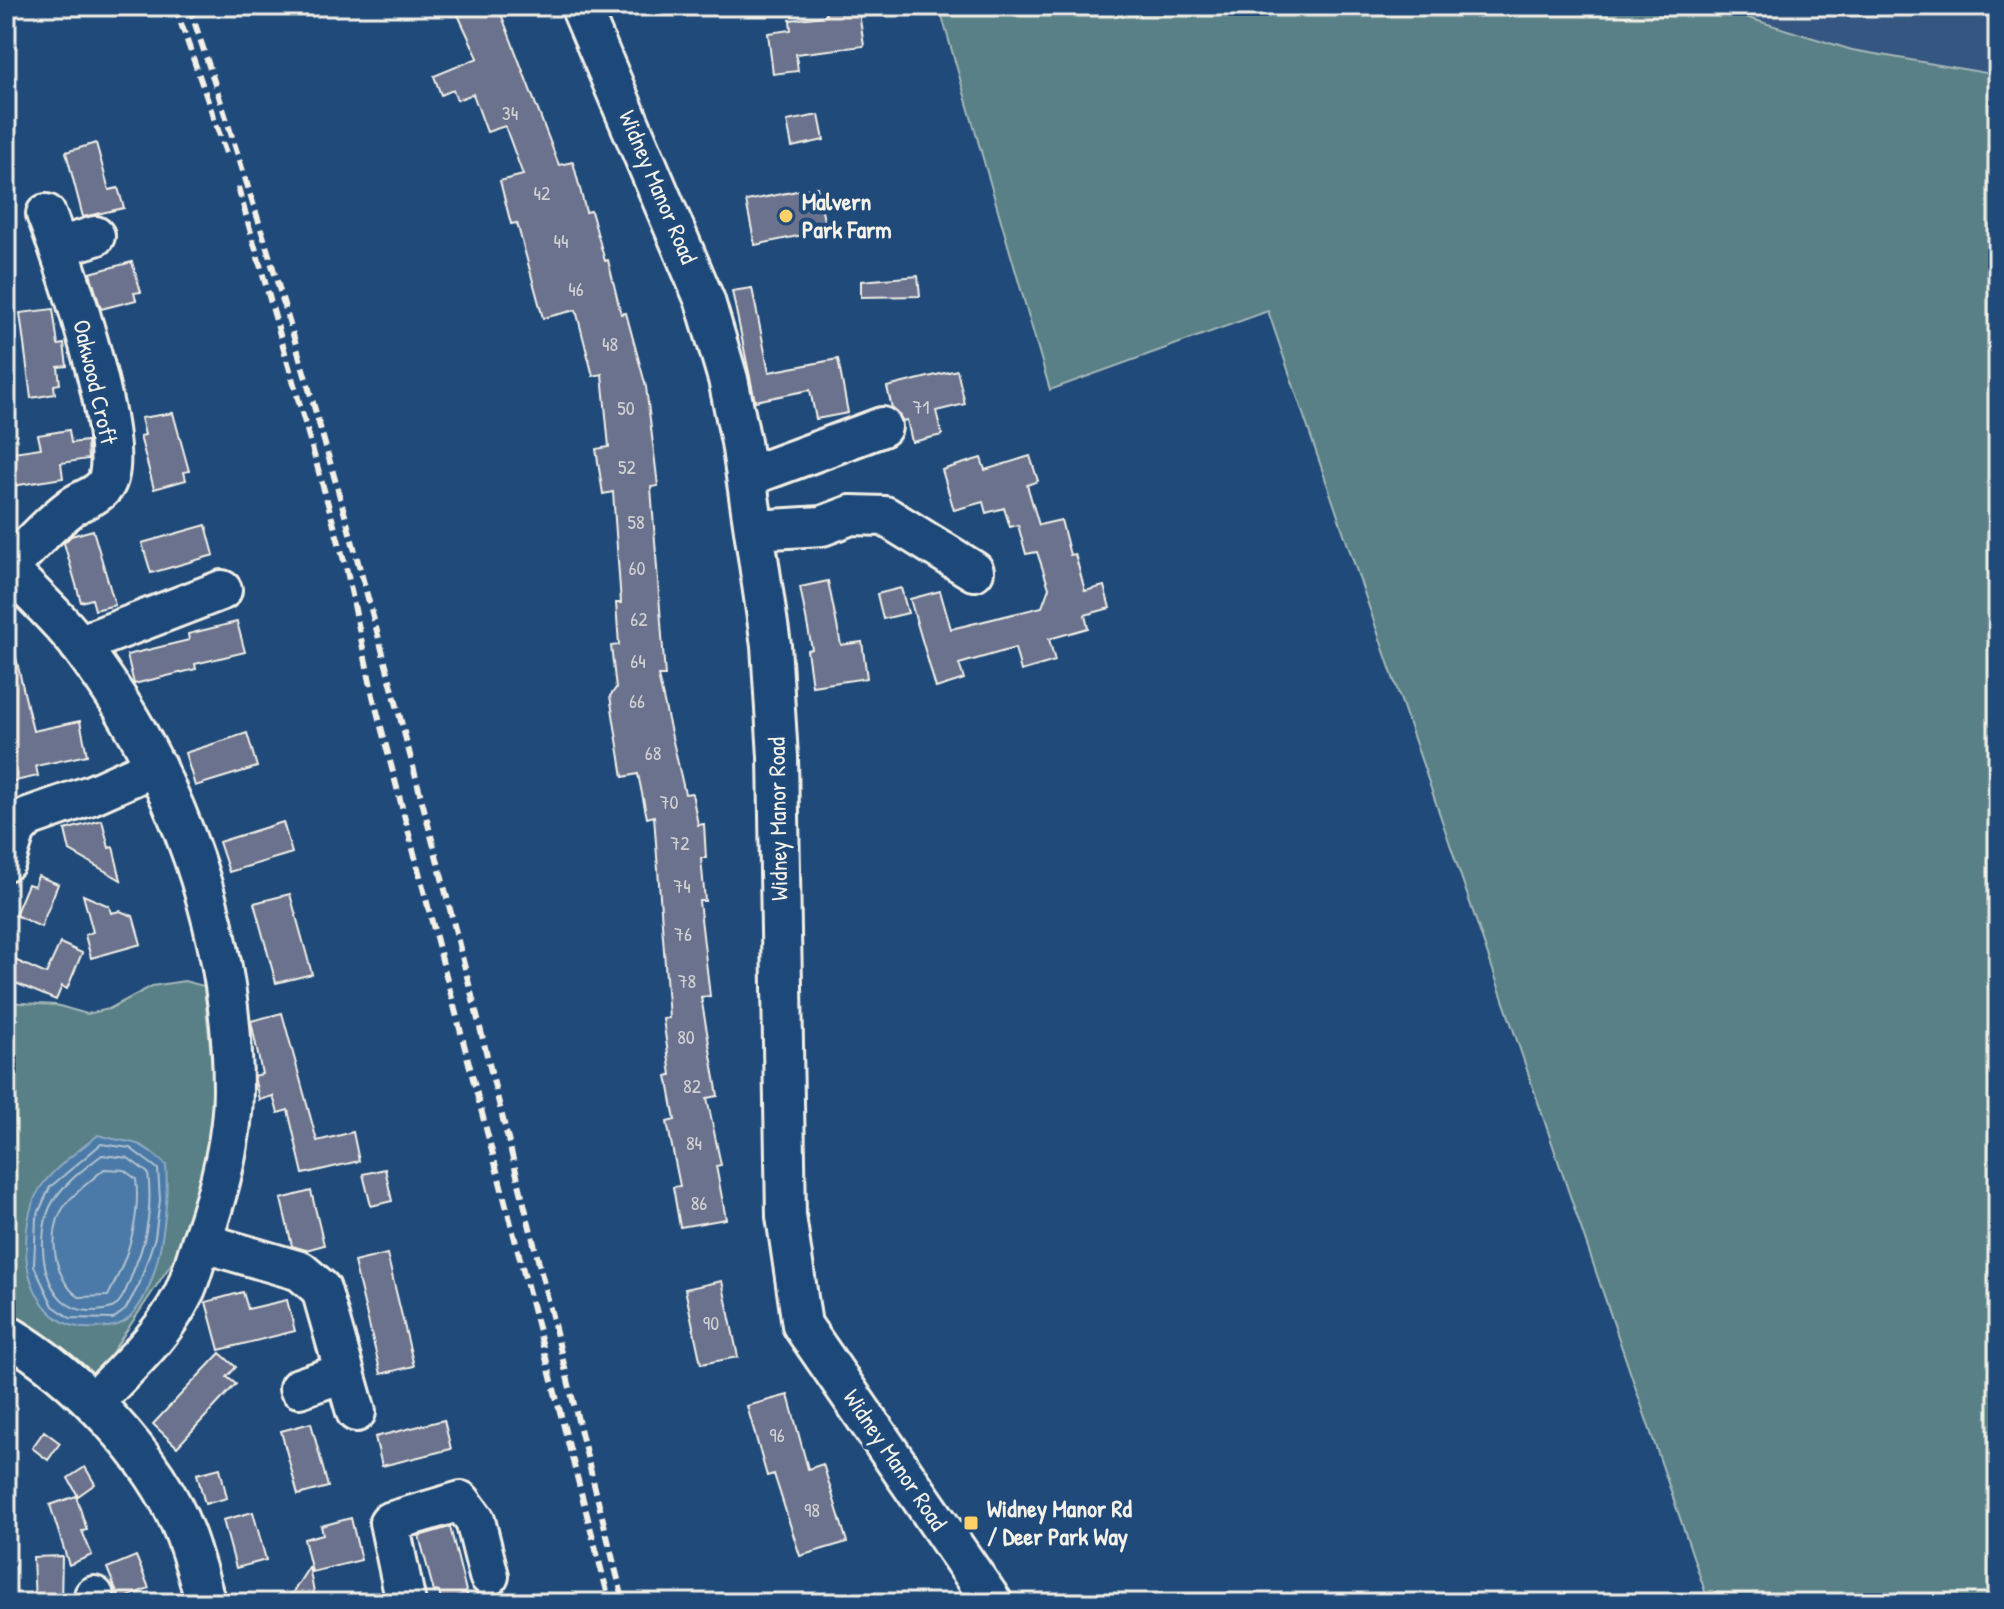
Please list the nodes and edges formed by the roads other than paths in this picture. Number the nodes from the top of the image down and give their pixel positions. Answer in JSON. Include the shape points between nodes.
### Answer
{"nodes":[{"id":1,"x":581,"y":7,"type":"edge"},
{"id":2,"x":95,"y":236,"type":"dead end"},
{"id":3,"x":882,"y":427,"type":"dead end"},
{"id":4,"x":747,"y":477,"type":"junction"},
{"id":5,"x":755,"y":530,"type":"junction"},
{"id":6,"x":7,"y":568,"type":"edge"},
{"id":7,"x":974,"y":571,"type":"dead end"},
{"id":8,"x":222,"y":590,"type":"dead end"},
{"id":9,"x":79,"y":645,"type":"junction"},
{"id":10,"x":156,"y":766,"type":"junction"},
{"id":11,"x":9,"y":839,"type":"edge"},
{"id":12,"x":201,"y":1242,"type":"junction"},
{"id":13,"x":6,"y":1334,"type":"edge"},
{"id":14,"x":343,"y":1373,"type":"junction"},
{"id":15,"x":299,"y":1388,"type":"dead end"},
{"id":16,"x":95,"y":1401,"type":"junction"},
{"id":17,"x":356,"y":1412,"type":"dead end"},
{"id":18,"x":489,"y":1576,"type":"dead end"},
{"id":19,"x":206,"y":1603,"type":"edge"},
{"id":20,"x":406,"y":1603,"type":"edge"},
{"id":21,"x":993,"y":1603,"type":"edge"}],
"edges":[{"from":1,"to":4,"type":"street","name":"Widney Manor Road","via":[[705,301],[728,379]]},
{"from":2,"to":6,"type":"street","name":"Oakwood Croft","via":[[53,231],[112,444],[111,466],[105,485],[70,508]]},
{"from":3,"to":4,"type":"street"},
{"from":4,"to":5,"type":"street","name":"Widney Manor Road"},
{"from":5,"to":7,"type":"street","via":[[822,526],[851,515],[885,516]]},
{"from":5,"to":21,"type":"street","name":"Widney Manor Road","via":[[771,645],[778,757],[786,1216],[802,1325]]},
{"from":6,"to":9,"type":"street"},
{"from":8,"to":9,"type":"street"},
{"from":9,"to":10,"type":"street"},
{"from":10,"to":11,"type":"street","via":[[28,817]]},
{"from":10,"to":12,"type":"street","via":[[192,852],[226,984],[234,1092],[223,1174]]},
{"from":12,"to":14,"type":"street","via":[[300,1271],[321,1289]]},
{"from":12,"to":16,"type":"street","via":[[184,1294],[156,1337]]},
{"from":13,"to":16,"type":"street"},
{"from":14,"to":15,"type":"street"},
{"from":14,"to":17,"type":"street"},
{"from":16,"to":19,"type":"street","via":[[148,1468],[184,1530]]},
{"from":18,"to":20,"type":"street","via":[[475,1520],[461,1501],[389,1522]]}]}
